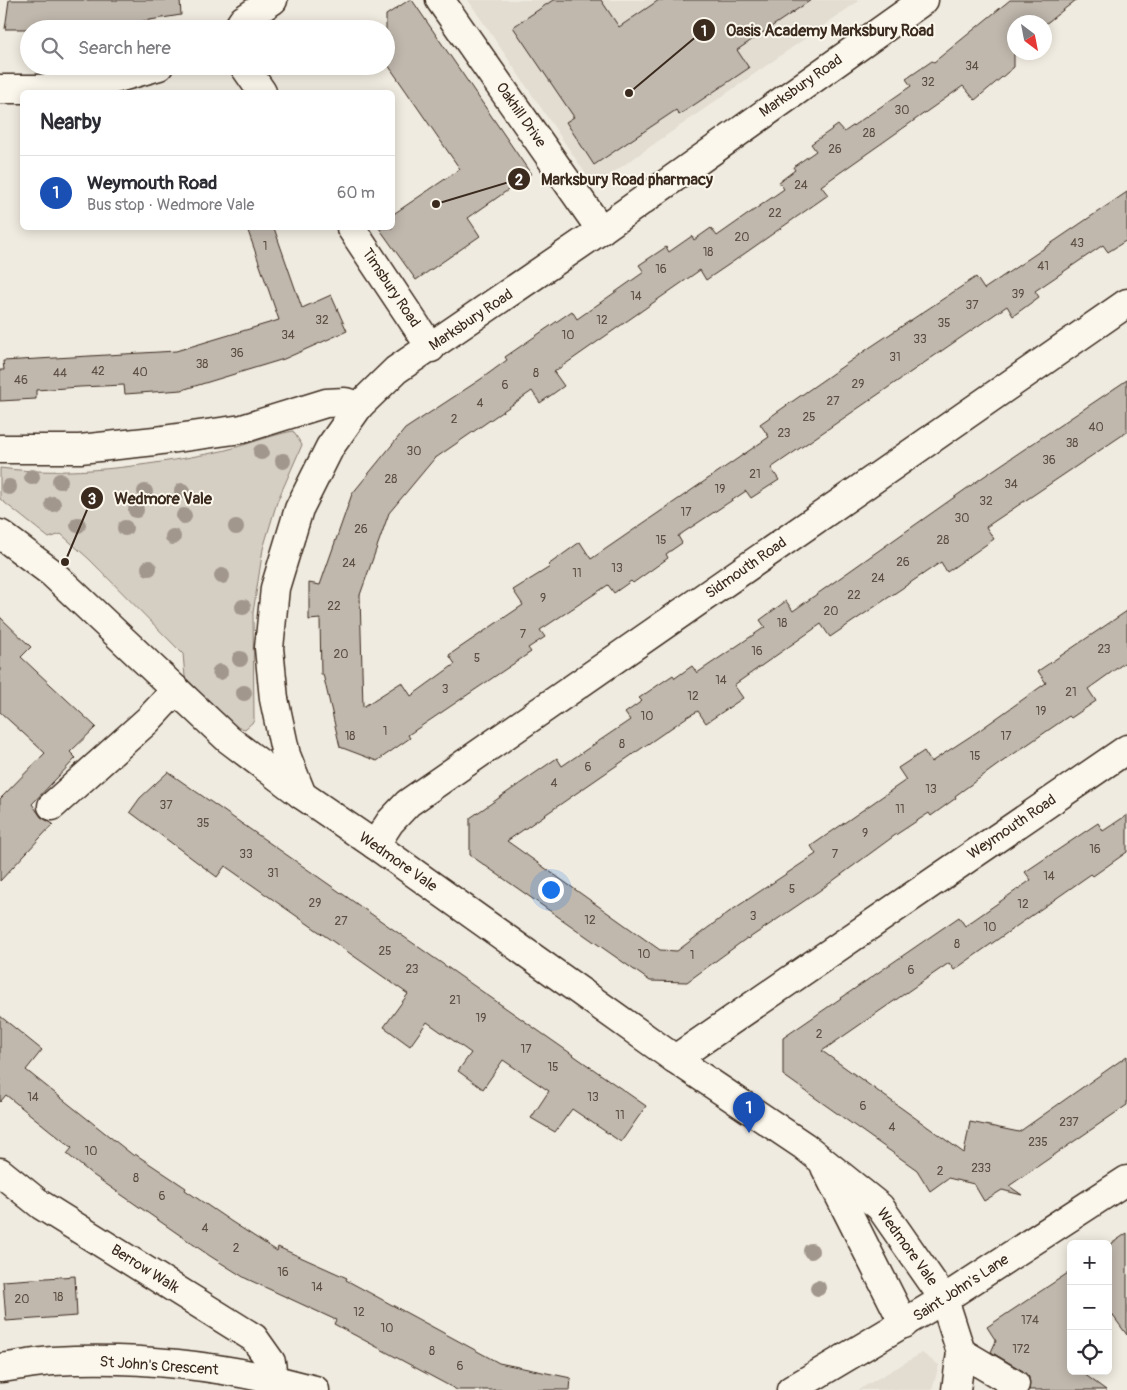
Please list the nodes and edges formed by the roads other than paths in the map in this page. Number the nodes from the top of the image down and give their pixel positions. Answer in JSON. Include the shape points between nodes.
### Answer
{"nodes":[{"id":1,"x":273,"y":0,"type":"edge"},
{"id":2,"x":440,"y":0,"type":"edge"},
{"id":3,"x":924,"y":0,"type":"edge"},
{"id":4,"x":243,"y":20,"type":"edge"},
{"id":5,"x":128,"y":75,"type":"edge"},
{"id":6,"x":250,"y":75,"type":"edge"},
{"id":7,"x":0,"y":89,"type":"edge"},
{"id":8,"x":261,"y":90,"type":"edge"},
{"id":9,"x":352,"y":230,"type":"edge"},
{"id":10,"x":601,"y":230,"type":"junction"},
{"id":11,"x":1127,"y":303,"type":"edge"},
{"id":12,"x":431,"y":348,"type":"junction"},
{"id":13,"x":359,"y":406,"type":"junction"},
{"id":14,"x":0,"y":449,"type":"edge"},
{"id":15,"x":0,"y":534,"type":"edge"},
{"id":16,"x":176,"y":690,"type":"junction"},
{"id":17,"x":1127,"y":749,"type":"edge"},
{"id":18,"x":302,"y":795,"type":"junction"},
{"id":19,"x":52,"y":806,"type":"dead end"},
{"id":20,"x":375,"y":845,"type":"junction"},
{"id":21,"x":675,"y":1059,"type":"junction"},
{"id":22,"x":821,"y":1159,"type":"junction"},
{"id":23,"x":0,"y":1172,"type":"edge"},
{"id":24,"x":1127,"y":1180,"type":"edge"},
{"id":25,"x":944,"y":1299,"type":"junction"},
{"id":26,"x":904,"y":1324,"type":"junction"},
{"id":27,"x":961,"y":1352,"type":"junction"},
{"id":28,"x":0,"y":1368,"type":"edge"},
{"id":29,"x":272,"y":1378,"type":"junction"},
{"id":30,"x":1015,"y":1384,"type":"dead end"},
{"id":31,"x":315,"y":1390,"type":"edge"},
{"id":32,"x":791,"y":1390,"type":"edge"},
{"id":33,"x":956,"y":1390,"type":"edge"}],
"edges":[{"from":1,"to":4,"type":"street"},
{"from":2,"to":10,"type":"street","name":"Oakhill Drive"},
{"from":3,"to":10,"type":"street","name":"Marksbury Road"},
{"from":5,"to":7,"type":"street","via":[[93,85]]},
{"from":6,"to":8,"type":"street"},
{"from":9,"to":12,"type":"street","name":"Timsbury Road"},
{"from":10,"to":12,"type":"street","name":"Marksbury Road"},
{"from":11,"to":20,"type":"street","name":"Sidmouth Road","via":[[408,803]]},
{"from":12,"to":13,"type":"street","name":"Marksbury Road","via":[[396,370]]},
{"from":13,"to":14,"type":"street","via":[[345,402],[326,403],[242,429],[155,441],[80,449]]},
{"from":13,"to":18,"type":"street","name":"Marksbury Road","via":[[330,447],[299,509],[275,588],[269,648],[274,699],[286,755]]},
{"from":15,"to":16,"type":"street","name":"Wedmore Vale","via":[[52,573]]},
{"from":16,"to":18,"type":"street","name":"Wedmore Vale","via":[[228,739]]},
{"from":16,"to":19,"type":"street","via":[[148,720]]},
{"from":17,"to":21,"type":"street","name":"Weymouth Road"},
{"from":18,"to":20,"type":"street","name":"Wedmore Vale"},
{"from":20,"to":21,"type":"street","name":"Wedmore Vale"},
{"from":21,"to":22,"type":"street","name":"Wedmore Vale"},
{"from":22,"to":25,"type":"street","name":"Wedmore Vale","via":[[880,1207]]},
{"from":22,"to":26,"type":"street","name":"Wedmore Vale"},
{"from":23,"to":29,"type":"street","name":"Berrow Walk","via":[[41,1205],[254,1338],[271,1362]]},
{"from":24,"to":25,"type":"street","name":"Saint John's Lane"},
{"from":25,"to":26,"type":"street","name":"Saint John's Lane"},
{"from":25,"to":27,"type":"street","name":"Wedmore Vale"},
{"from":26,"to":32,"type":"street","name":"Saint John's Lane"},
{"from":27,"to":30,"type":"street"},
{"from":27,"to":33,"type":"street"},
{"from":28,"to":29,"type":"street","name":"St John's Crescent","via":[[53,1361],[135,1362],[207,1367]]},
{"from":29,"to":31,"type":"street","name":"St John's Crescent"}]}
